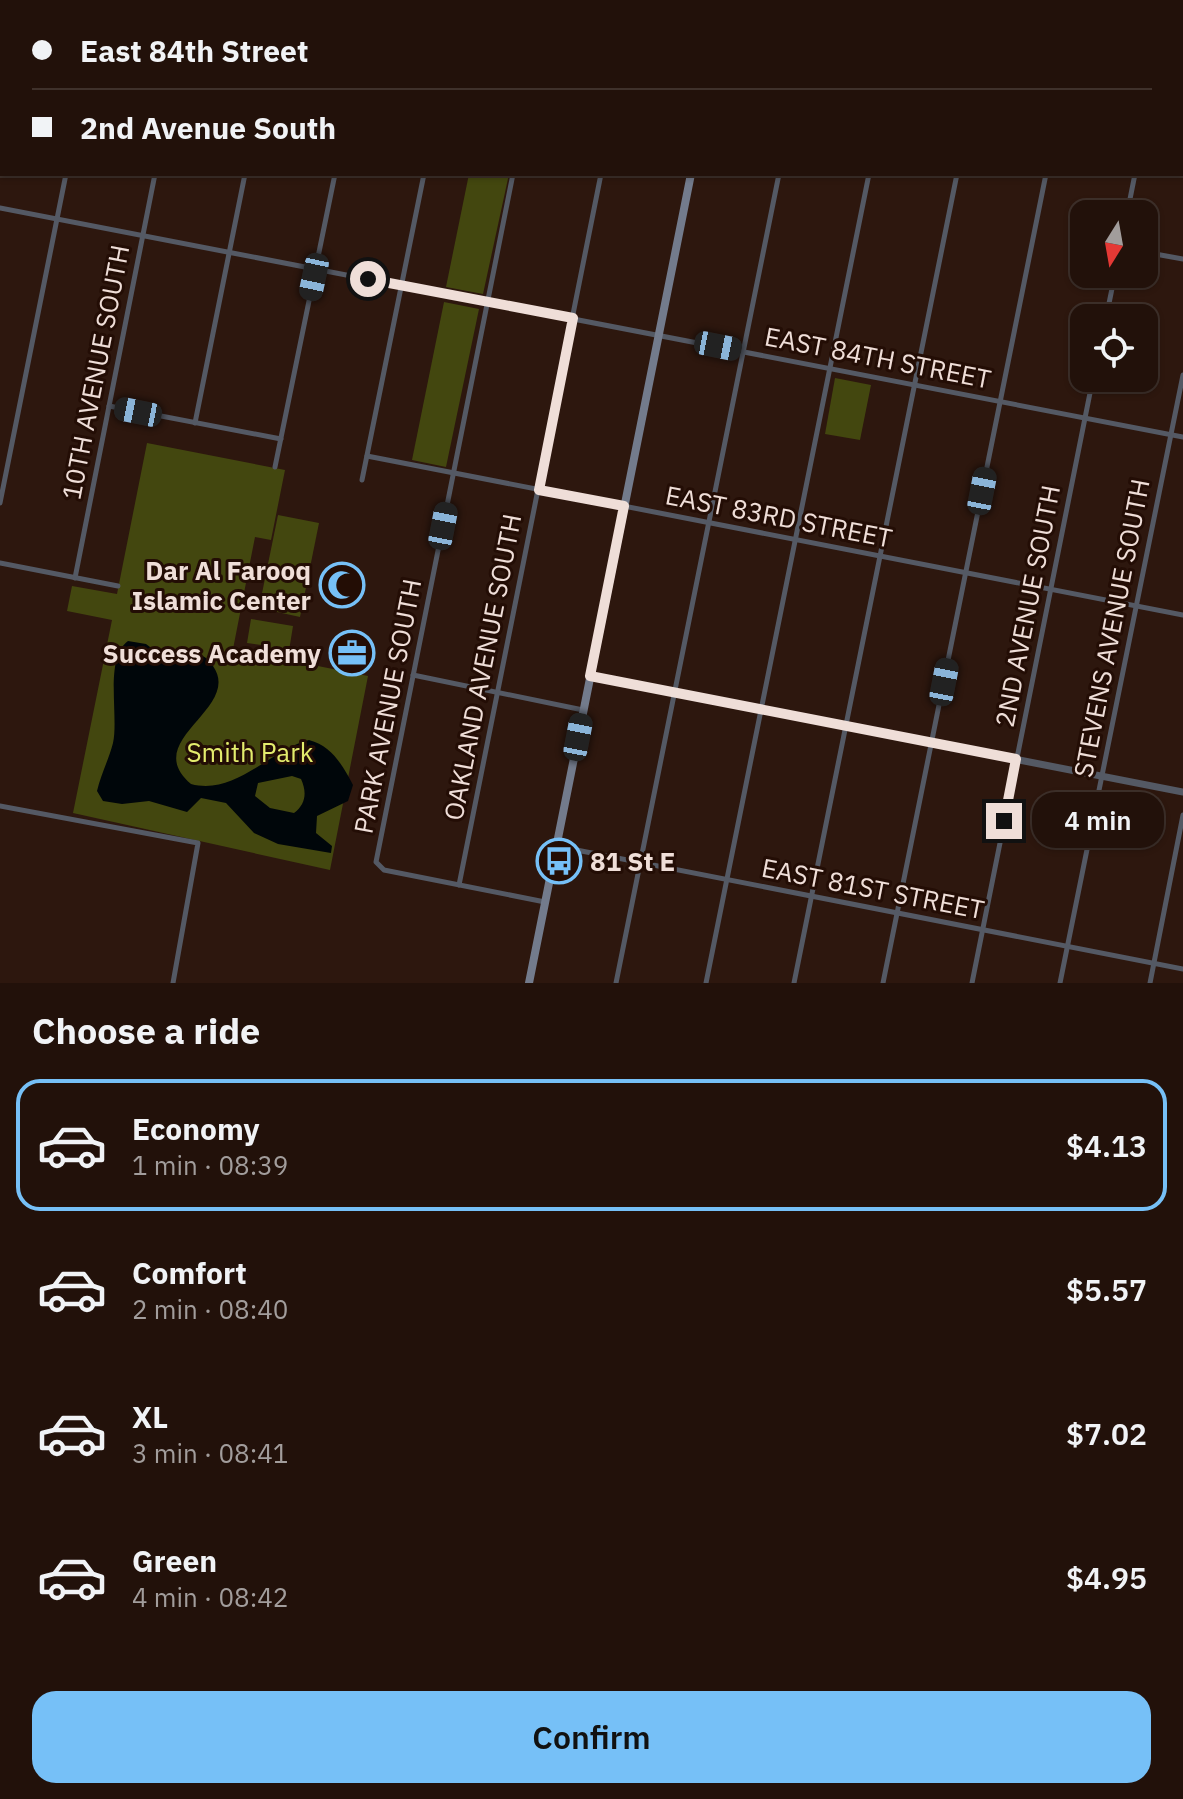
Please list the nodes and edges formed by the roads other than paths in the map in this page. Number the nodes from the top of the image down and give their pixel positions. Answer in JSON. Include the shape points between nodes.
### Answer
{"nodes":[{"id":1,"x":66,"y":176,"type":"edge"},
{"id":2,"x":155,"y":176,"type":"edge"},
{"id":3,"x":245,"y":176,"type":"edge"},
{"id":4,"x":335,"y":176,"type":"edge"},
{"id":5,"x":424,"y":176,"type":"edge"},
{"id":6,"x":513,"y":176,"type":"edge"},
{"id":7,"x":601,"y":176,"type":"edge"},
{"id":8,"x":691,"y":176,"type":"edge"},
{"id":9,"x":779,"y":176,"type":"edge"},
{"id":10,"x":869,"y":176,"type":"edge"},
{"id":11,"x":957,"y":176,"type":"edge"},
{"id":12,"x":1046,"y":176,"type":"edge"},
{"id":13,"x":1135,"y":176,"type":"edge"},
{"id":14,"x":1130,"y":200,"type":"edge"},
{"id":15,"x":0,"y":208,"type":"edge"},
{"id":16,"x":57,"y":219,"type":"junction"},
{"id":17,"x":143,"y":236,"type":"junction"},
{"id":18,"x":229,"y":252,"type":"junction"},
{"id":19,"x":1158,"y":255,"type":"edge"},
{"id":20,"x":1183,"y":259,"type":"edge"},
{"id":21,"x":316,"y":269,"type":"junction"},
{"id":22,"x":401,"y":285,"type":"junction"},
{"id":23,"x":487,"y":302,"type":"junction"},
{"id":24,"x":573,"y":318,"type":"junction"},
{"id":25,"x":659,"y":335,"type":"junction"},
{"id":26,"x":743,"y":351,"type":"junction"},
{"id":27,"x":829,"y":368,"type":"junction"},
{"id":28,"x":1183,"y":375,"type":"edge"},
{"id":29,"x":916,"y":385,"type":"junction"},
{"id":30,"x":1090,"y":392,"type":"edge"},
{"id":31,"x":1000,"y":401,"type":"junction"},
{"id":32,"x":109,"y":406,"type":"junction"},
{"id":33,"x":1085,"y":418,"type":"junction"},
{"id":34,"x":195,"y":423,"type":"junction"},
{"id":35,"x":1171,"y":434,"type":"junction"},
{"id":36,"x":1183,"y":437,"type":"edge"},
{"id":37,"x":281,"y":439,"type":"junction"},
{"id":38,"x":367,"y":456,"type":"junction"},
{"id":39,"x":275,"y":467,"type":"dead end"},
{"id":40,"x":453,"y":473,"type":"junction"},
{"id":41,"x":362,"y":480,"type":"dead end"},
{"id":42,"x":539,"y":490,"type":"junction"},
{"id":43,"x":0,"y":503,"type":"edge"},
{"id":44,"x":624,"y":506,"type":"junction"},
{"id":45,"x":708,"y":523,"type":"junction"},
{"id":46,"x":794,"y":539,"type":"junction"},
{"id":47,"x":883,"y":557,"type":"junction"},
{"id":48,"x":0,"y":563,"type":"edge"},
{"id":49,"x":965,"y":573,"type":"junction"},
{"id":50,"x":75,"y":578,"type":"junction"},
{"id":51,"x":118,"y":586,"type":"dead end"},
{"id":52,"x":1051,"y":590,"type":"junction"},
{"id":53,"x":1136,"y":606,"type":"junction"},
{"id":54,"x":1183,"y":615,"type":"edge"},
{"id":55,"x":413,"y":675,"type":"junction"},
{"id":56,"x":590,"y":676,"type":"junction"},
{"id":57,"x":674,"y":692,"type":"junction"},
{"id":58,"x":497,"y":693,"type":"junction"},
{"id":59,"x":760,"y":709,"type":"junction"},
{"id":60,"x":583,"y":710,"type":"junction"},
{"id":61,"x":848,"y":726,"type":"junction"},
{"id":62,"x":931,"y":742,"type":"junction"},
{"id":63,"x":1016,"y":759,"type":"junction"},
{"id":64,"x":1102,"y":775,"type":"junction"},
{"id":65,"x":1183,"y":792,"type":"edge"},
{"id":66,"x":0,"y":806,"type":"edge"},
{"id":67,"x":1183,"y":815,"type":"edge"},
{"id":68,"x":556,"y":846,"type":"junction"},
{"id":69,"x":640,"y":862,"type":"junction"},
{"id":70,"x":726,"y":879,"type":"junction"},
{"id":71,"x":459,"y":885,"type":"junction"},
{"id":72,"x":812,"y":896,"type":"junction"},
{"id":73,"x":545,"y":902,"type":"junction"},
{"id":74,"x":897,"y":913,"type":"junction"},
{"id":75,"x":982,"y":929,"type":"junction"},
{"id":76,"x":1068,"y":946,"type":"junction"},
{"id":77,"x":1153,"y":963,"type":"junction"},
{"id":78,"x":1183,"y":969,"type":"edge"},
{"id":79,"x":173,"y":983,"type":"edge"},
{"id":80,"x":529,"y":983,"type":"edge"},
{"id":81,"x":616,"y":983,"type":"edge"},
{"id":82,"x":706,"y":983,"type":"edge"},
{"id":83,"x":794,"y":983,"type":"edge"},
{"id":84,"x":883,"y":983,"type":"edge"},
{"id":85,"x":972,"y":983,"type":"edge"},
{"id":86,"x":1060,"y":983,"type":"edge"},
{"id":87,"x":1150,"y":983,"type":"edge"}],
"edges":[{"from":1,"to":16,"type":"street"},
{"from":2,"to":17,"type":"street","name":"10TH AVENUE SOUTH"},
{"from":3,"to":18,"type":"street"},
{"from":4,"to":21,"type":"street"},
{"from":5,"to":22,"type":"street"},
{"from":6,"to":23,"type":"street","name":"PARK AVENUE SOUTH"},
{"from":7,"to":24,"type":"street","name":"OAKLAND AVENUE SOUTH"},
{"from":8,"to":25,"type":"main road"},
{"from":9,"to":26,"type":"street"},
{"from":10,"to":27,"type":"street"},
{"from":11,"to":29,"type":"street"},
{"from":12,"to":31,"type":"street"},
{"from":13,"to":14,"type":"street"},
{"from":15,"to":16,"type":"street","name":"EAST 84TH STREET"},
{"from":16,"to":17,"type":"street","name":"EAST 84TH STREET"},
{"from":16,"to":43,"type":"street"},
{"from":17,"to":18,"type":"street","name":"EAST 84TH STREET"},
{"from":17,"to":32,"type":"street","name":"10TH AVENUE SOUTH"},
{"from":18,"to":21,"type":"street","name":"EAST 84TH STREET"},
{"from":18,"to":34,"type":"street"},
{"from":19,"to":20,"type":"street"},
{"from":21,"to":22,"type":"street","name":"EAST 84TH STREET"},
{"from":21,"to":37,"type":"street"},
{"from":22,"to":23,"type":"street","name":"EAST 84TH STREET"},
{"from":22,"to":38,"type":"street"},
{"from":23,"to":24,"type":"street","name":"EAST 84TH STREET"},
{"from":23,"to":40,"type":"street","name":"PARK AVENUE SOUTH"},
{"from":24,"to":25,"type":"street","name":"EAST 84TH STREET"},
{"from":24,"to":42,"type":"street","name":"OAKLAND AVENUE SOUTH"},
{"from":25,"to":26,"type":"street","name":"EAST 84TH STREET"},
{"from":25,"to":44,"type":"main road"},
{"from":26,"to":27,"type":"street","name":"EAST 84TH STREET"},
{"from":26,"to":45,"type":"street"},
{"from":27,"to":29,"type":"street","name":"EAST 84TH STREET"},
{"from":27,"to":46,"type":"street"},
{"from":28,"to":35,"type":"street","name":"STEVENS AVENUE SOUTH"},
{"from":29,"to":31,"type":"street","name":"EAST 84TH STREET"},
{"from":29,"to":47,"type":"street"},
{"from":30,"to":33,"type":"street","name":"2ND AVENUE SOUTH"},
{"from":31,"to":33,"type":"street","name":"EAST 84TH STREET"},
{"from":31,"to":49,"type":"street"},
{"from":32,"to":34,"type":"street"},
{"from":32,"to":50,"type":"street","name":"10TH AVENUE SOUTH"},
{"from":33,"to":35,"type":"street","name":"EAST 84TH STREET"},
{"from":33,"to":52,"type":"street","name":"2ND AVENUE SOUTH"},
{"from":34,"to":37,"type":"street"},
{"from":35,"to":36,"type":"street","name":"EAST 84TH STREET"},
{"from":35,"to":53,"type":"street","name":"STEVENS AVENUE SOUTH"},
{"from":37,"to":39,"type":"street"},
{"from":38,"to":40,"type":"street","name":"EAST 83RD STREET"},
{"from":38,"to":41,"type":"street"},
{"from":40,"to":42,"type":"street","name":"EAST 83RD STREET"},
{"from":40,"to":55,"type":"street","name":"PARK AVENUE SOUTH"},
{"from":42,"to":44,"type":"street","name":"EAST 83RD STREET"},
{"from":42,"to":58,"type":"street","name":"OAKLAND AVENUE SOUTH"},
{"from":44,"to":45,"type":"street","name":"EAST 83RD STREET"},
{"from":44,"to":56,"type":"main road"},
{"from":45,"to":46,"type":"street","name":"EAST 83RD STREET"},
{"from":45,"to":57,"type":"street"},
{"from":46,"to":47,"type":"street","name":"EAST 83RD STREET"},
{"from":46,"to":59,"type":"street"},
{"from":47,"to":49,"type":"street","name":"EAST 83RD STREET"},
{"from":47,"to":61,"type":"street"},
{"from":48,"to":50,"type":"street"},
{"from":49,"to":52,"type":"street","name":"EAST 83RD STREET"},
{"from":49,"to":62,"type":"street"},
{"from":50,"to":51,"type":"street"},
{"from":52,"to":53,"type":"street","name":"EAST 83RD STREET"},
{"from":52,"to":63,"type":"street","name":"2ND AVENUE SOUTH"},
{"from":53,"to":54,"type":"street","name":"EAST 83RD STREET"},
{"from":53,"to":64,"type":"street","name":"STEVENS AVENUE SOUTH"},
{"from":55,"to":58,"type":"street"},
{"from":55,"to":71,"type":"street","name":"PARK AVENUE SOUTH","via":[[379,868]]},
{"from":56,"to":57,"type":"street"},
{"from":56,"to":60,"type":"main road"},
{"from":57,"to":59,"type":"street"},
{"from":57,"to":69,"type":"street"},
{"from":58,"to":60,"type":"street"},
{"from":58,"to":71,"type":"street","name":"OAKLAND AVENUE SOUTH"},
{"from":59,"to":61,"type":"street"},
{"from":59,"to":70,"type":"street"},
{"from":60,"to":68,"type":"main road"},
{"from":61,"to":62,"type":"street"},
{"from":61,"to":72,"type":"street"},
{"from":62,"to":63,"type":"street"},
{"from":62,"to":74,"type":"street"},
{"from":63,"to":64,"type":"street"},
{"from":63,"to":75,"type":"street","name":"2ND AVENUE SOUTH"},
{"from":64,"to":65,"type":"street"},
{"from":64,"to":76,"type":"street","name":"STEVENS AVENUE SOUTH"},
{"from":66,"to":79,"type":"street","via":[[198,843]]},
{"from":67,"to":77,"type":"street"},
{"from":68,"to":69,"type":"street","name":"EAST 81ST STREET"},
{"from":68,"to":73,"type":"main road"},
{"from":69,"to":70,"type":"street","name":"EAST 81ST STREET"},
{"from":69,"to":81,"type":"street"},
{"from":70,"to":72,"type":"street","name":"EAST 81ST STREET"},
{"from":70,"to":82,"type":"street"},
{"from":71,"to":73,"type":"street"},
{"from":72,"to":74,"type":"street","name":"EAST 81ST STREET"},
{"from":72,"to":83,"type":"street"},
{"from":73,"to":80,"type":"main road"},
{"from":74,"to":75,"type":"street","name":"EAST 81ST STREET"},
{"from":74,"to":84,"type":"street"},
{"from":75,"to":76,"type":"street","name":"EAST 81ST STREET"},
{"from":75,"to":85,"type":"street","name":"2ND AVENUE SOUTH"},
{"from":76,"to":77,"type":"street","name":"EAST 81ST STREET"},
{"from":76,"to":86,"type":"street","name":"STEVENS AVENUE SOUTH"},
{"from":77,"to":78,"type":"street","name":"EAST 81ST STREET"},
{"from":77,"to":87,"type":"street"}]}
